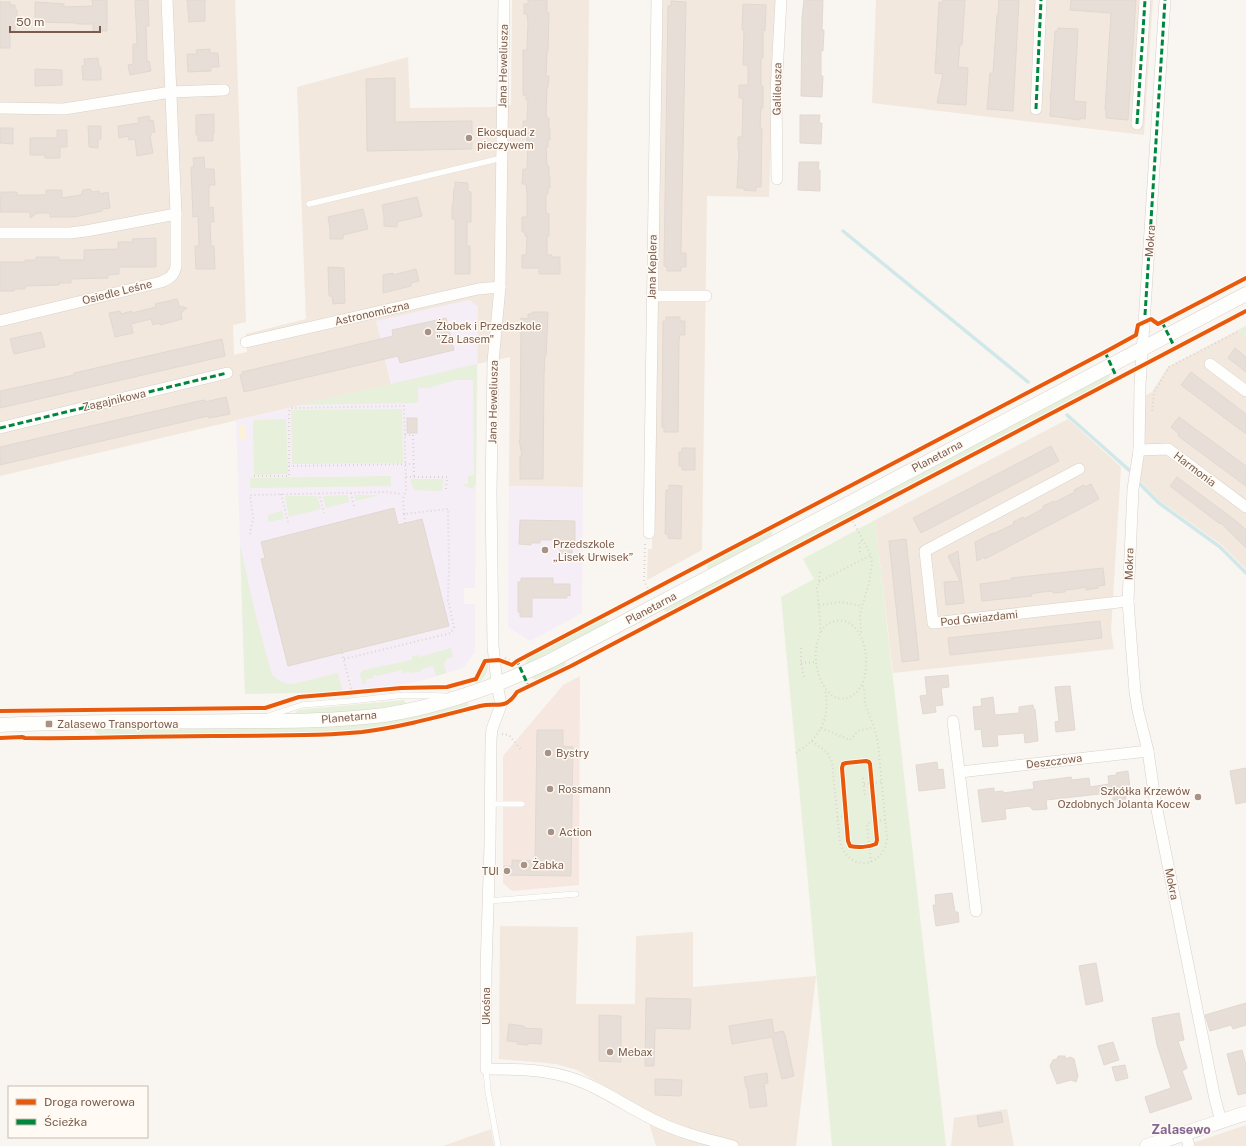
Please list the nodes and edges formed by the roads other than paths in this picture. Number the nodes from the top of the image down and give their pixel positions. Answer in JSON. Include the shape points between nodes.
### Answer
{"nodes":[{"id":1,"x":167,"y":0,"type":"edge"},
{"id":2,"x":504,"y":0,"type":"edge"},
{"id":3,"x":657,"y":0,"type":"edge"},
{"id":4,"x":781,"y":0,"type":"edge"},
{"id":5,"x":1041,"y":0,"type":"edge"},
{"id":6,"x":1145,"y":0,"type":"edge"},
{"id":7,"x":1165,"y":0,"type":"edge"},
{"id":8,"x":224,"y":90,"type":"dead end"},
{"id":9,"x":170,"y":92,"type":"junction"},
{"id":10,"x":0,"y":108,"type":"edge"},
{"id":11,"x":1036,"y":109,"type":"dead end"},
{"id":12,"x":1137,"y":124,"type":"dead end"},
{"id":13,"x":502,"y":158,"type":"junction"},
{"id":14,"x":777,"y":179,"type":"dead end"},
{"id":15,"x":309,"y":204,"type":"dead end"},
{"id":16,"x":176,"y":214,"type":"junction"},
{"id":17,"x":0,"y":232,"type":"edge"},
{"id":18,"x":500,"y":287,"type":"junction"},
{"id":19,"x":1246,"y":294,"type":"edge"},
{"id":20,"x":652,"y":296,"type":"junction"},
{"id":21,"x":706,"y":296,"type":"dead end"},
{"id":22,"x":0,"y":321,"type":"edge"},
{"id":23,"x":246,"y":342,"type":"dead end"},
{"id":24,"x":1143,"y":348,"type":"junction"},
{"id":25,"x":1210,"y":364,"type":"dead end"},
{"id":26,"x":227,"y":373,"type":"dead end"},
{"id":27,"x":1246,"y":391,"type":"edge"},
{"id":28,"x":0,"y":428,"type":"edge"},
{"id":29,"x":1139,"y":450,"type":"junction"},
{"id":30,"x":1079,"y":468,"type":"dead end"},
{"id":31,"x":1246,"y":507,"type":"edge"},
{"id":32,"x":649,"y":533,"type":"road end"},
{"id":33,"x":1128,"y":601,"type":"junction"},
{"id":34,"x":497,"y":684,"type":"junction"},
{"id":35,"x":953,"y":721,"type":"dead end"},
{"id":36,"x":0,"y":724,"type":"edge"},
{"id":37,"x":1148,"y":750,"type":"junction"},
{"id":38,"x":960,"y":772,"type":"junction"},
{"id":39,"x":490,"y":804,"type":"junction"},
{"id":40,"x":522,"y":804,"type":"dead end"},
{"id":41,"x":576,"y":894,"type":"dead end"},
{"id":42,"x":488,"y":901,"type":"junction"},
{"id":43,"x":976,"y":911,"type":"dead end"},
{"id":44,"x":486,"y":1069,"type":"junction"},
{"id":45,"x":1246,"y":1112,"type":"edge"},
{"id":46,"x":1221,"y":1121,"type":"junction"},
{"id":47,"x":1187,"y":1140,"type":"edge"},
{"id":48,"x":498,"y":1146,"type":"edge"},
{"id":49,"x":733,"y":1146,"type":"edge"},
{"id":50,"x":1147,"y":1146,"type":"edge"}],
"edges":[{"from":1,"to":9,"type":"street","name":"Osiedle Leśne"},
{"from":2,"to":13,"type":"street","name":"Jana Heweliusza"},
{"from":3,"to":20,"type":"street","name":"Jana Keplera"},
{"from":4,"to":14,"type":"street","name":"Galileusza","via":[[776,92]]},
{"from":5,"to":11,"type":"street"},
{"from":6,"to":12,"type":"street"},
{"from":7,"to":24,"type":"street","name":"Mokra"},
{"from":8,"to":9,"type":"street"},
{"from":9,"to":10,"type":"street","via":[[64,109]]},
{"from":9,"to":16,"type":"street","name":"Osiedle Leśne"},
{"from":13,"to":15,"type":"lane"},
{"from":13,"to":18,"type":"street","name":"Jana Heweliusza"},
{"from":16,"to":17,"type":"street","via":[[75,232]]},
{"from":16,"to":22,"type":"street","name":"Osiedle Leśne","via":[[175,273],[166,280]]},
{"from":18,"to":23,"type":"street","name":"Astronomiczna","via":[[478,288]]},
{"from":18,"to":34,"type":"street","name":"Jana Heweliusza","via":[[493,362],[491,540]]},
{"from":19,"to":24,"type":"street","name":"Planetarna"},
{"from":20,"to":21,"type":"street"},
{"from":20,"to":32,"type":"street","name":"Jana Keplera"},
{"from":24,"to":29,"type":"street","name":"Mokra"},
{"from":24,"to":34,"type":"street","name":"Planetarna","via":[[550,661]]},
{"from":25,"to":27,"type":"street"},
{"from":26,"to":28,"type":"street","name":"Zagajnikowa"},
{"from":29,"to":31,"type":"street","name":"Harmonia","via":[[1168,449]]},
{"from":29,"to":33,"type":"street","name":"Mokra","via":[[1133,488]]},
{"from":30,"to":33,"type":"street","name":"Pod Gwiazdami","via":[[925,551],[933,623]]},
{"from":33,"to":37,"type":"street","name":"Mokra","via":[[1135,692]]},
{"from":34,"to":36,"type":"street","name":"Planetarna","via":[[432,705],[385,715],[327,720]]},
{"from":34,"to":39,"type":"street","name":"Ukośna","via":[[501,705],[492,729]]},
{"from":35,"to":38,"type":"street"},
{"from":37,"to":38,"type":"street","name":"Deszczowa"},
{"from":37,"to":46,"type":"street","name":"Mokra","via":[[1154,800]]},
{"from":38,"to":43,"type":"street"},
{"from":39,"to":40,"type":"lane"},
{"from":39,"to":42,"type":"street","name":"Ukośna"},
{"from":41,"to":42,"type":"lane"},
{"from":42,"to":44,"type":"street","name":"Ukośna"},
{"from":44,"to":48,"type":"lane"},
{"from":44,"to":49,"type":"street","via":[[546,1072],[567,1077],[600,1090],[666,1126]]},
{"from":45,"to":46,"type":"street"},
{"from":46,"to":47,"type":"street"},
{"from":47,"to":50,"type":"street"}]}
